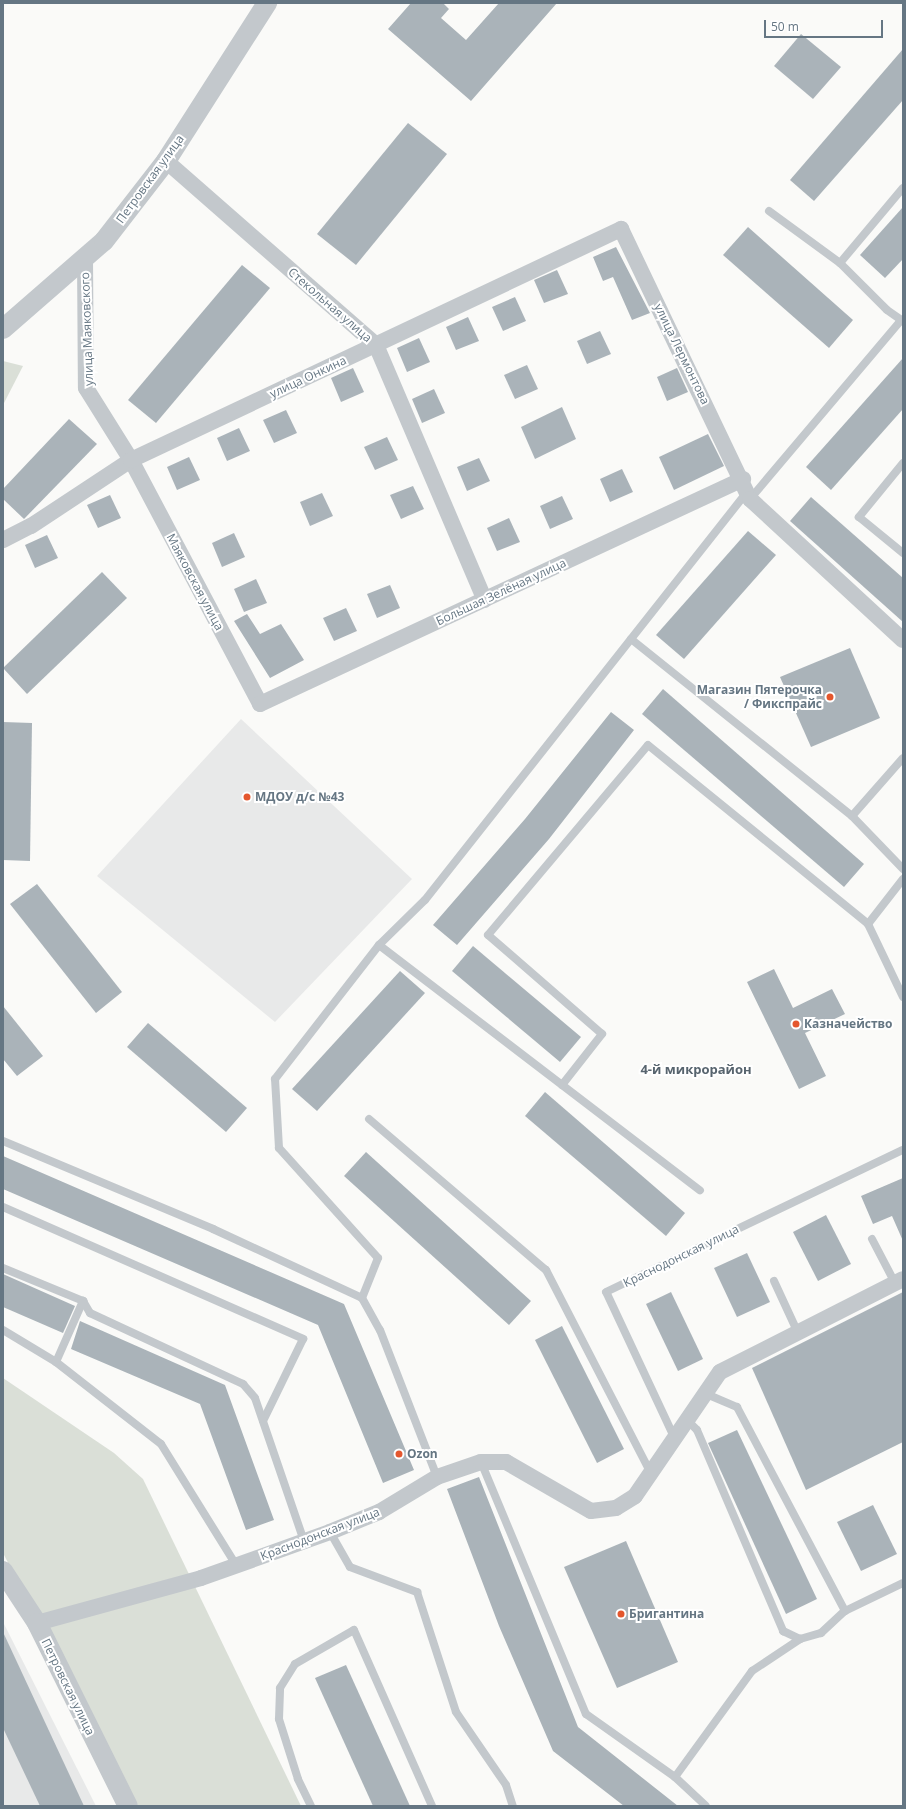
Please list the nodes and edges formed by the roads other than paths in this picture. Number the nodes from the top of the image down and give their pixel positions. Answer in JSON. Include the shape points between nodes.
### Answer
{"nodes":[{"id":1,"x":267,"y":3,"type":"edge"},
{"id":2,"x":166,"y":161,"type":"junction"},
{"id":3,"x":903,"y":188,"type":"edge"},
{"id":4,"x":769,"y":211,"type":"dead end"},
{"id":5,"x":621,"y":229,"type":"joint"},
{"id":6,"x":85,"y":258,"type":"junction"},
{"id":7,"x":840,"y":263,"type":"junction"},
{"id":8,"x":902,"y":320,"type":"edge"},
{"id":9,"x":3,"y":329,"type":"edge"},
{"id":10,"x":376,"y":345,"type":"junction"},
{"id":11,"x":131,"y":460,"type":"junction"},
{"id":12,"x":903,"y":463,"type":"edge"},
{"id":13,"x":747,"y":490,"type":"junction"},
{"id":14,"x":3,"y":540,"type":"edge"},
{"id":15,"x":903,"y":553,"type":"edge"},
{"id":16,"x":485,"y":600,"type":"junction"},
{"id":17,"x":631,"y":639,"type":"junction"},
{"id":18,"x":903,"y":640,"type":"edge"},
{"id":19,"x":260,"y":704,"type":"joint"},
{"id":20,"x":903,"y":758,"type":"edge"},
{"id":21,"x":852,"y":816,"type":"junction"},
{"id":22,"x":903,"y":869,"type":"edge"},
{"id":23,"x":903,"y":879,"type":"edge"},
{"id":24,"x":868,"y":924,"type":"junction"},
{"id":25,"x":379,"y":945,"type":"junction"},
{"id":26,"x":903,"y":997,"type":"edge"},
{"id":27,"x":562,"y":1085,"type":"junction"},
{"id":28,"x":369,"y":1119,"type":"dead end"},
{"id":29,"x":3,"y":1141,"type":"edge"},
{"id":30,"x":903,"y":1150,"type":"edge"},
{"id":31,"x":700,"y":1190,"type":"dead end"},
{"id":32,"x":3,"y":1207,"type":"edge"},
{"id":33,"x":872,"y":1239,"type":"dead end"},
{"id":34,"x":3,"y":1268,"type":"edge"},
{"id":35,"x":774,"y":1281,"type":"dead end"},
{"id":36,"x":899,"y":1281,"type":"edge"},
{"id":37,"x":362,"y":1298,"type":"junction"},
{"id":38,"x":83,"y":1301,"type":"junction"},
{"id":39,"x":3,"y":1330,"type":"edge"},
{"id":40,"x":798,"y":1332,"type":"junction"},
{"id":41,"x":56,"y":1362,"type":"junction"},
{"id":42,"x":703,"y":1392,"type":"junction"},
{"id":43,"x":687,"y":1420,"type":"junction"},
{"id":44,"x":263,"y":1422,"type":"junction"},
{"id":45,"x":675,"y":1440,"type":"junction"},
{"id":46,"x":481,"y":1462,"type":"junction"},
{"id":47,"x":651,"y":1474,"type":"junction"},
{"id":48,"x":437,"y":1478,"type":"junction"},
{"id":49,"x":330,"y":1532,"type":"junction"},
{"id":50,"x":304,"y":1541,"type":"junction"},
{"id":51,"x":236,"y":1565,"type":"junction"},
{"id":52,"x":3,"y":1571,"type":"edge"},
{"id":53,"x":903,"y":1583,"type":"edge"},
{"id":54,"x":845,"y":1611,"type":"junction"},
{"id":55,"x":37,"y":1623,"type":"junction"},
{"id":56,"x":800,"y":1639,"type":"junction"},
{"id":57,"x":675,"y":1777,"type":"junction"},
{"id":58,"x":128,"y":1806,"type":"edge"},
{"id":59,"x":311,"y":1806,"type":"edge"},
{"id":60,"x":432,"y":1806,"type":"edge"},
{"id":61,"x":513,"y":1806,"type":"edge"},
{"id":62,"x":706,"y":1806,"type":"edge"}],
"edges":[{"from":1,"to":2,"type":"street","name":"Петровская улица"},
{"from":2,"to":6,"type":"street","name":"Петровская улица","via":[[104,241]]},
{"from":2,"to":10,"type":"street","name":"Стекольная улица"},
{"from":3,"to":7,"type":"lane"},
{"from":4,"to":7,"type":"lane"},
{"from":5,"to":10,"type":"street","name":"улица Онкина"},
{"from":5,"to":13,"type":"street","name":"улица Лермонтова"},
{"from":6,"to":9,"type":"street","name":"Петровская улица"},
{"from":6,"to":11,"type":"street","name":"улица Маяковского","via":[[86,388]]},
{"from":7,"to":8,"type":"lane","via":[[887,310]]},
{"from":8,"to":13,"type":"lane"},
{"from":10,"to":11,"type":"street","name":"улица Онкина"},
{"from":10,"to":16,"type":"street","name":"Стекольная улица"},
{"from":11,"to":14,"type":"street","name":"улица Онкина","via":[[31,526]]},
{"from":11,"to":19,"type":"street","name":"Маяковская улица"},
{"from":12,"to":15,"type":"lane","via":[[859,517]]},
{"from":13,"to":16,"type":"street","name":"Большая Зелёная улица"},
{"from":13,"to":17,"type":"lane"},
{"from":13,"to":18,"type":"street"},
{"from":16,"to":19,"type":"street","name":"Большая Зелёная улица"},
{"from":17,"to":21,"type":"lane"},
{"from":17,"to":25,"type":"lane","via":[[425,900]]},
{"from":20,"to":21,"type":"lane"},
{"from":21,"to":22,"type":"lane"},
{"from":23,"to":24,"type":"lane"},
{"from":24,"to":26,"type":"lane"},
{"from":24,"to":27,"type":"lane","via":[[648,745],[488,935],[602,1034]]},
{"from":25,"to":27,"type":"lane"},
{"from":25,"to":37,"type":"lane","via":[[275,1079],[278,1148],[378,1258]]},
{"from":27,"to":31,"type":"lane"},
{"from":28,"to":47,"type":"lane","via":[[546,1270]]},
{"from":29,"to":37,"type":"lane","via":[[212,1229]]},
{"from":30,"to":45,"type":"lane","name":"Краснодонская улица","via":[[606,1292]]},
{"from":32,"to":44,"type":"lane","via":[[303,1339]]},
{"from":33,"to":36,"type":"lane"},
{"from":34,"to":38,"type":"lane"},
{"from":35,"to":40,"type":"lane"},
{"from":36,"to":40,"type":"street","name":"Краснодонская улица"},
{"from":37,"to":48,"type":"lane","via":[[380,1330]]},
{"from":38,"to":41,"type":"lane"},
{"from":38,"to":44,"type":"lane","via":[[90,1313],[244,1384],[255,1398]]},
{"from":39,"to":41,"type":"lane"},
{"from":40,"to":42,"type":"street","name":"Краснодонская улица","via":[[720,1372]]},
{"from":41,"to":51,"type":"lane","via":[[161,1444]]},
{"from":42,"to":43,"type":"street","name":"Краснодонская улица"},
{"from":42,"to":54,"type":"lane","via":[[737,1407]]},
{"from":43,"to":45,"type":"street","name":"Краснодонская улица"},
{"from":43,"to":56,"type":"lane","via":[[697,1430],[783,1631]]},
{"from":44,"to":50,"type":"lane"},
{"from":45,"to":47,"type":"street","name":"Краснодонская улица"},
{"from":46,"to":47,"type":"street","name":"Краснодонская улица","via":[[506,1462],[591,1511],[616,1508],[635,1496]]},
{"from":46,"to":48,"type":"street","name":"Краснодонская улица"},
{"from":46,"to":57,"type":"lane","via":[[586,1714]]},
{"from":48,"to":49,"type":"street","name":"Краснодонская улица","via":[[379,1512]]},
{"from":49,"to":50,"type":"street","name":"Краснодонская улица"},
{"from":49,"to":61,"type":"lane","via":[[350,1567],[417,1592],[456,1712],[506,1785]]},
{"from":50,"to":51,"type":"street","name":"Краснодонская улица"},
{"from":51,"to":55,"type":"street","name":"Краснодонская улица"},
{"from":52,"to":55,"type":"street","name":"Петровская улица"},
{"from":53,"to":54,"type":"lane"},
{"from":54,"to":56,"type":"lane","via":[[821,1633]]},
{"from":55,"to":58,"type":"street","name":"Петровская улица"},
{"from":56,"to":57,"type":"lane","via":[[752,1671]]},
{"from":57,"to":62,"type":"lane"},
{"from":59,"to":60,"type":"lane","via":[[298,1779],[279,1719],[280,1688],[295,1664],[354,1630]]}]}
